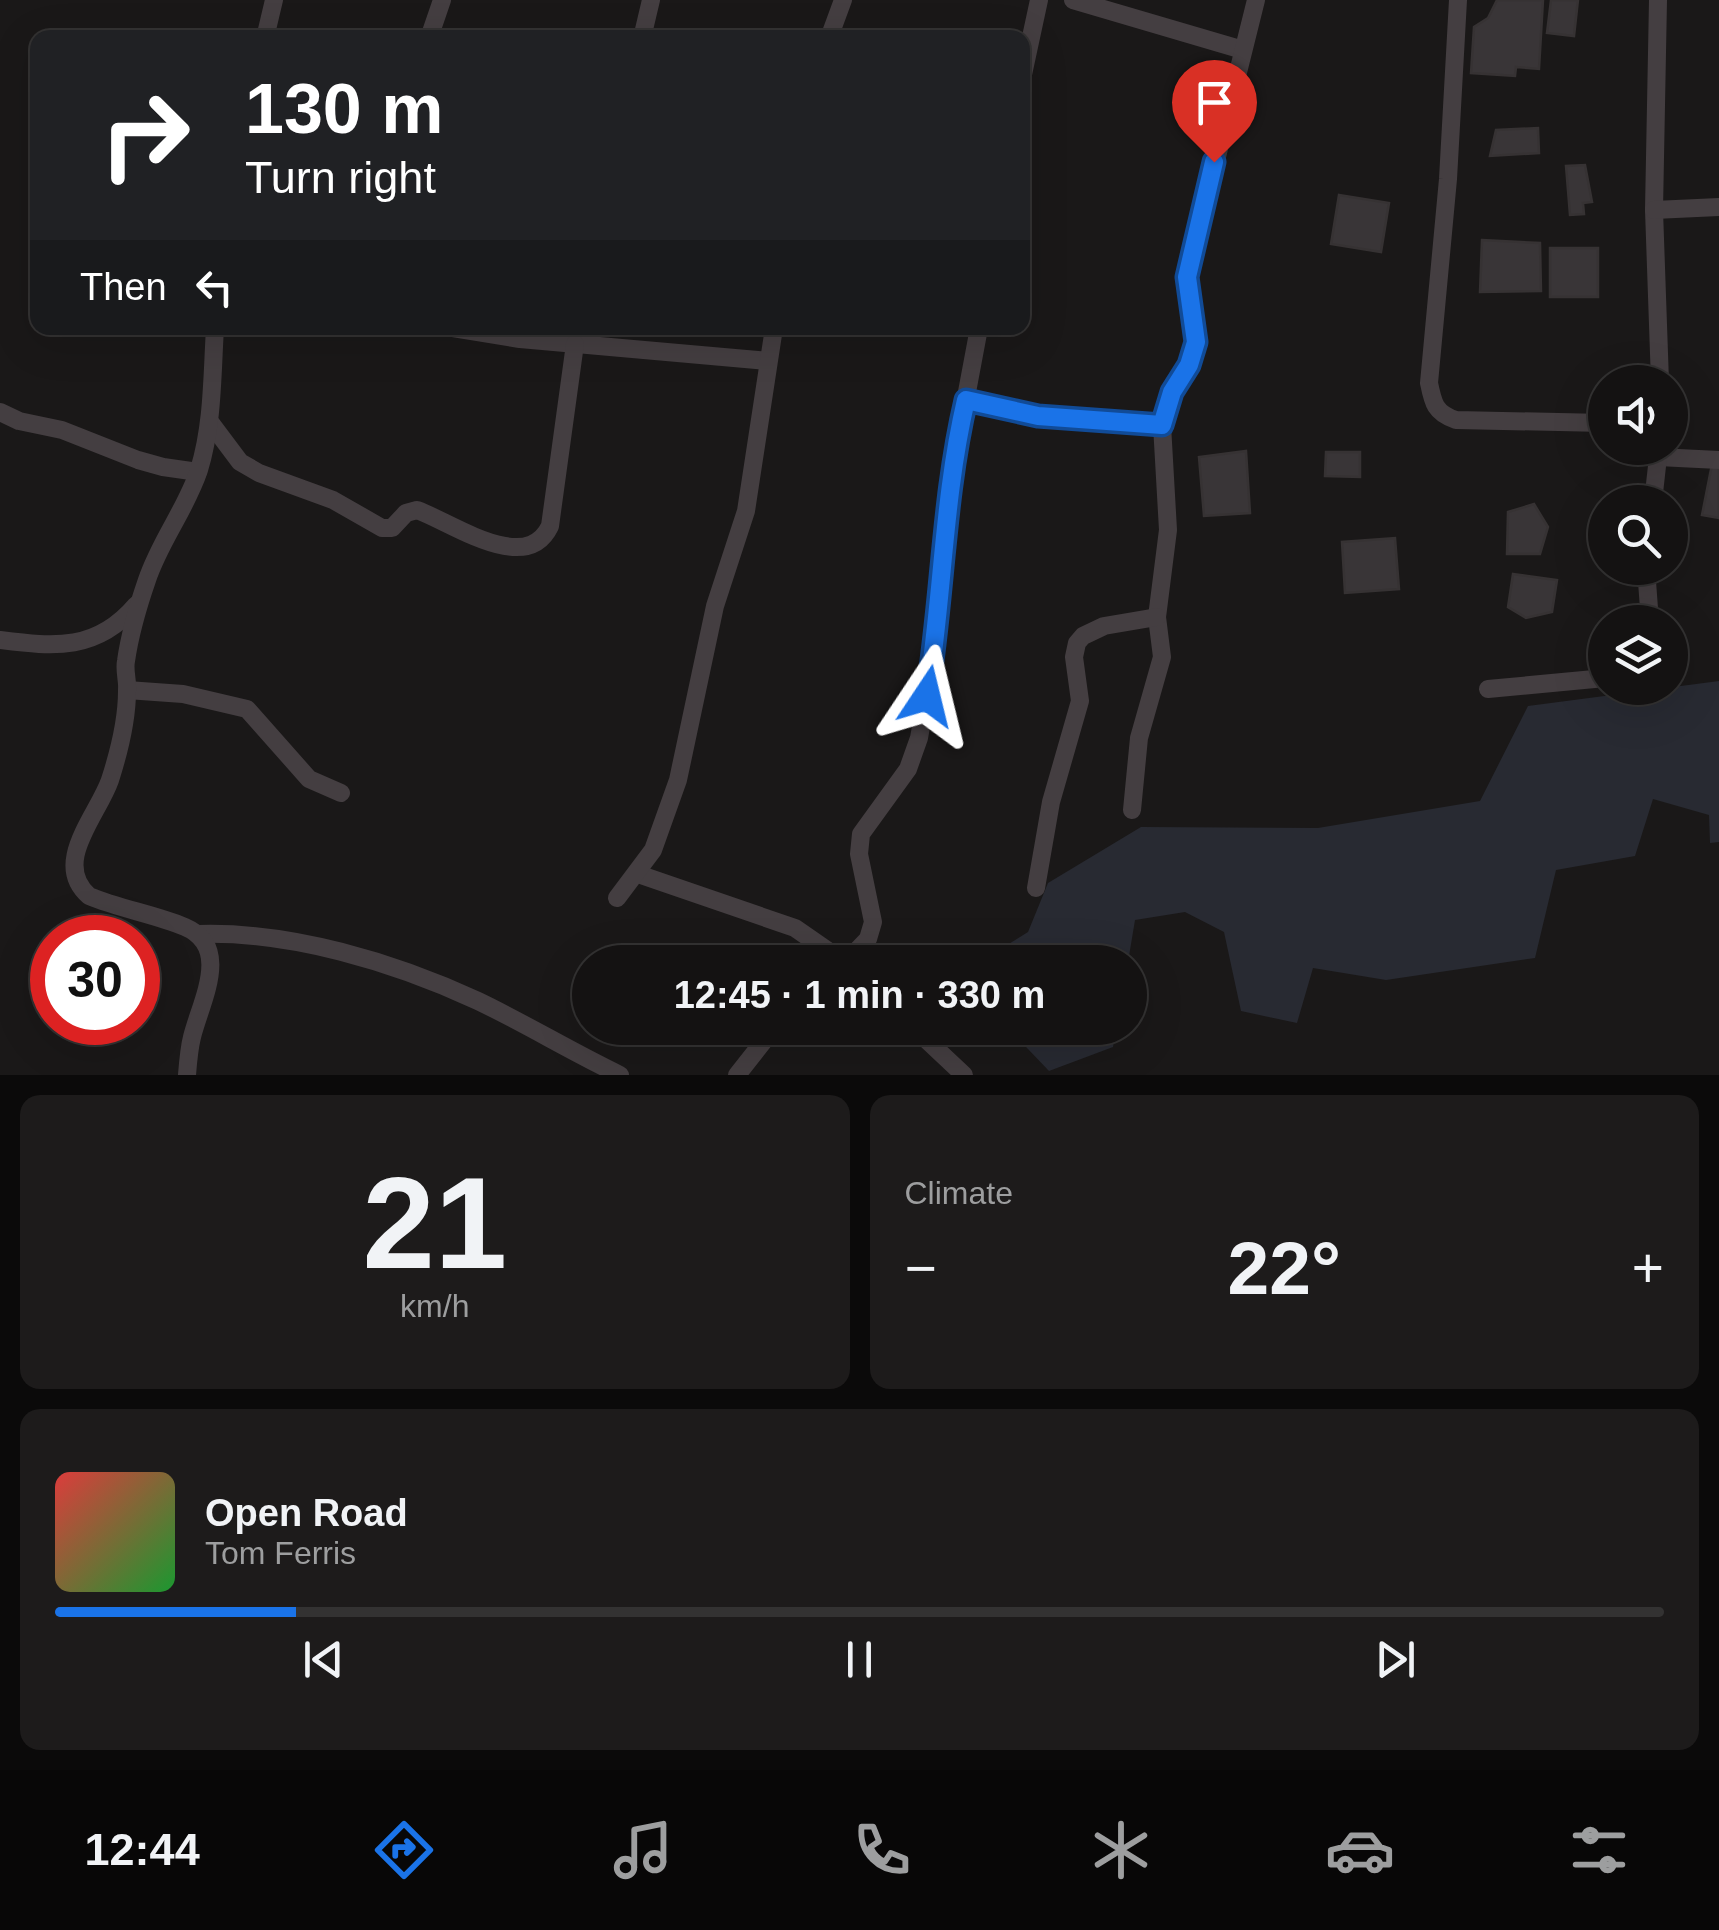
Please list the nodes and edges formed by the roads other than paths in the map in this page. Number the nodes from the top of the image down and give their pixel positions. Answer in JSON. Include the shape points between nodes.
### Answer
{"nodes":[{"id":1,"x":274,"y":0,"type":"edge"},
{"id":2,"x":442,"y":0,"type":"edge"},
{"id":3,"x":651,"y":0,"type":"edge"},
{"id":4,"x":842,"y":0,"type":"edge"},
{"id":5,"x":1039,"y":0,"type":"edge"},
{"id":6,"x":1073,"y":0,"type":"edge"},
{"id":7,"x":1256,"y":0,"type":"edge"},
{"id":8,"x":1458,"y":0,"type":"edge"},
{"id":9,"x":1658,"y":0,"type":"edge"},
{"id":10,"x":266,"y":30,"type":"edge"},
{"id":11,"x":432,"y":30,"type":"edge"},
{"id":12,"x":644,"y":30,"type":"edge"},
{"id":13,"x":832,"y":30,"type":"edge"},
{"id":14,"x":1030,"y":42,"type":"edge"},
{"id":15,"x":1243,"y":50,"type":"junction"},
{"id":16,"x":1719,"y":207,"type":"edge"},
{"id":17,"x":1654,"y":210,"type":"junction"},
{"id":18,"x":215,"y":335,"type":"edge"},
{"id":19,"x":506,"y":335,"type":"edge"},
{"id":20,"x":773,"y":335,"type":"edge"},
{"id":21,"x":978,"y":335,"type":"edge"},
{"id":22,"x":575,"y":344,"type":"junction"},
{"id":23,"x":768,"y":360,"type":"junction"},
{"id":24,"x":1659,"y":365,"type":"edge"},
{"id":25,"x":966,"y":400,"type":"junction"},
{"id":26,"x":0,"y":412,"type":"edge"},
{"id":27,"x":210,"y":422,"type":"junction"},
{"id":28,"x":1588,"y":423,"type":"edge"},
{"id":29,"x":1162,"y":425,"type":"junction"},
{"id":30,"x":1688,"y":456,"type":"edge"},
{"id":31,"x":1719,"y":460,"type":"edge"},
{"id":32,"x":198,"y":472,"type":"junction"},
{"id":33,"x":140,"y":601,"type":"junction"},
{"id":34,"x":1157,"y":617,"type":"junction"},
{"id":35,"x":0,"y":640,"type":"edge"},
{"id":36,"x":1588,"y":680,"type":"edge"},
{"id":37,"x":1488,"y":689,"type":"dead end"},
{"id":38,"x":128,"y":690,"type":"junction"},
{"id":39,"x":342,"y":793,"type":"dead end"},
{"id":40,"x":1132,"y":810,"type":"dead end"},
{"id":41,"x":638,"y":874,"type":"junction"},
{"id":42,"x":1036,"y":888,"type":"dead end"},
{"id":43,"x":617,"y":898,"type":"dead end"},
{"id":44,"x":198,"y":934,"type":"junction"},
{"id":45,"x":820,"y":945,"type":"edge"},
{"id":46,"x":863,"y":945,"type":"edge"},
{"id":47,"x":761,"y":1045,"type":"edge"},
{"id":48,"x":932,"y":1045,"type":"edge"},
{"id":49,"x":187,"y":1075,"type":"edge"},
{"id":50,"x":620,"y":1075,"type":"edge"},
{"id":51,"x":737,"y":1075,"type":"edge"},
{"id":52,"x":964,"y":1075,"type":"edge"}],
"edges":[{"from":1,"to":10,"type":"street"},
{"from":2,"to":11,"type":"street"},
{"from":3,"to":12,"type":"street"},
{"from":4,"to":13,"type":"street"},
{"from":5,"to":14,"type":"street"},
{"from":6,"to":15,"type":"street"},
{"from":7,"to":15,"type":"street"},
{"from":8,"to":28,"type":"street","via":[[1429,383],[1434,404],[1456,420]]},
{"from":9,"to":17,"type":"street"},
{"from":15,"to":29,"type":"street","via":[[1187,277],[1196,342]]},
{"from":16,"to":17,"type":"street"},
{"from":17,"to":24,"type":"street"},
{"from":18,"to":27,"type":"street"},
{"from":19,"to":22,"type":"street"},
{"from":20,"to":23,"type":"street"},
{"from":21,"to":25,"type":"street"},
{"from":22,"to":23,"type":"street"},
{"from":22,"to":27,"type":"street","via":[[550,526],[536,544],[513,549],[417,510],[382,528],[240,462]]},
{"from":23,"to":41,"type":"street","via":[[746,511],[715,606],[678,780]]},
{"from":25,"to":29,"type":"street","via":[[1038,416]]},
{"from":25,"to":46,"type":"street","via":[[919,738],[908,768],[861,834],[873,922]]},
{"from":26,"to":32,"type":"street","via":[[163,468]]},
{"from":27,"to":32,"type":"street"},
{"from":29,"to":34,"type":"street","via":[[1168,530]]},
{"from":30,"to":31,"type":"street"},
{"from":32,"to":33,"type":"street"},
{"from":33,"to":35,"type":"street","via":[[107,632],[82,641]]},
{"from":33,"to":38,"type":"street","via":[[124,666]]},
{"from":34,"to":40,"type":"street","via":[[1162,656],[1139,738]]},
{"from":34,"to":42,"type":"street","via":[[1096,628],[1077,643],[1080,701],[1051,802]]},
{"from":36,"to":37,"type":"street"},
{"from":38,"to":39,"type":"street","via":[[240,705],[309,779]]},
{"from":38,"to":44,"type":"street","via":[[117,758],[79,841],[75,878],[88,896]]},
{"from":41,"to":43,"type":"street"},
{"from":41,"to":45,"type":"street","via":[[795,928]]},
{"from":44,"to":49,"type":"street","via":[[212,962]]},
{"from":44,"to":50,"type":"street","via":[[285,938],[384,966],[476,1000]]},
{"from":47,"to":51,"type":"street"},
{"from":48,"to":52,"type":"street"}]}
